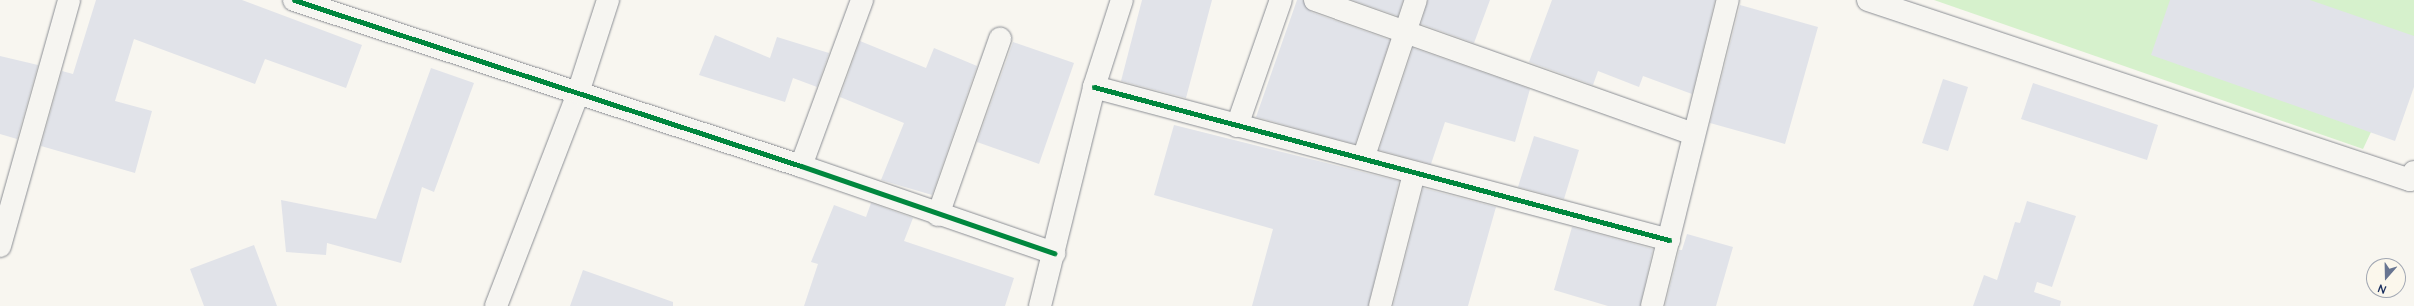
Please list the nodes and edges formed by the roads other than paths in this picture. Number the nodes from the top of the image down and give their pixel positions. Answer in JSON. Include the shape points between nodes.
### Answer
{"nodes":[{"id":1,"x":69,"y":0,"type":"edge"},
{"id":2,"x":294,"y":0,"type":"edge"},
{"id":3,"x":608,"y":0,"type":"edge"},
{"id":4,"x":862,"y":0,"type":"edge"},
{"id":5,"x":1122,"y":0,"type":"edge"},
{"id":6,"x":1282,"y":0,"type":"edge"},
{"id":7,"x":1315,"y":0,"type":"edge"},
{"id":8,"x":1416,"y":0,"type":"edge"},
{"id":9,"x":1728,"y":0,"type":"edge"},
{"id":10,"x":1868,"y":0,"type":"edge"},
{"id":11,"x":1405,"y":34,"type":"junction"},
{"id":12,"x":1000,"y":39,"type":"dead end"},
{"id":13,"x":1094,"y":87,"type":"junction"},
{"id":14,"x":578,"y":93,"type":"junction"},
{"id":15,"x":1237,"y":126,"type":"junction"},
{"id":16,"x":1693,"y":134,"type":"junction"},
{"id":17,"x":1364,"y":156,"type":"junction"},
{"id":18,"x":801,"y":166,"type":"junction"},
{"id":19,"x":1414,"y":174,"type":"junction"},
{"id":20,"x":2413,"y":178,"type":"edge"},
{"id":21,"x":938,"y":215,"type":"junction"},
{"id":22,"x":1669,"y":240,"type":"junction"},
{"id":23,"x":0,"y":246,"type":"edge"},
{"id":24,"x":1054,"y":253,"type":"junction"},
{"id":25,"x":496,"y":306,"type":"edge"},
{"id":26,"x":1040,"y":306,"type":"edge"},
{"id":27,"x":1380,"y":306,"type":"edge"},
{"id":28,"x":1652,"y":306,"type":"edge"}],
"edges":[{"from":1,"to":23,"type":"street"},
{"from":2,"to":14,"type":"street"},
{"from":3,"to":14,"type":"street"},
{"from":4,"to":18,"type":"street"},
{"from":5,"to":13,"type":"street"},
{"from":6,"to":15,"type":"street"},
{"from":7,"to":11,"type":"street"},
{"from":8,"to":11,"type":"street"},
{"from":9,"to":16,"type":"street"},
{"from":10,"to":20,"type":"street"},
{"from":11,"to":16,"type":"street"},
{"from":11,"to":17,"type":"street"},
{"from":12,"to":21,"type":"street"},
{"from":13,"to":15,"type":"street"},
{"from":13,"to":24,"type":"street"},
{"from":14,"to":18,"type":"street"},
{"from":14,"to":25,"type":"street"},
{"from":15,"to":17,"type":"street"},
{"from":16,"to":22,"type":"street"},
{"from":17,"to":19,"type":"street"},
{"from":18,"to":21,"type":"street"},
{"from":19,"to":22,"type":"street"},
{"from":19,"to":27,"type":"street"},
{"from":21,"to":24,"type":"street"},
{"from":22,"to":28,"type":"street"},
{"from":24,"to":26,"type":"street"}]}
